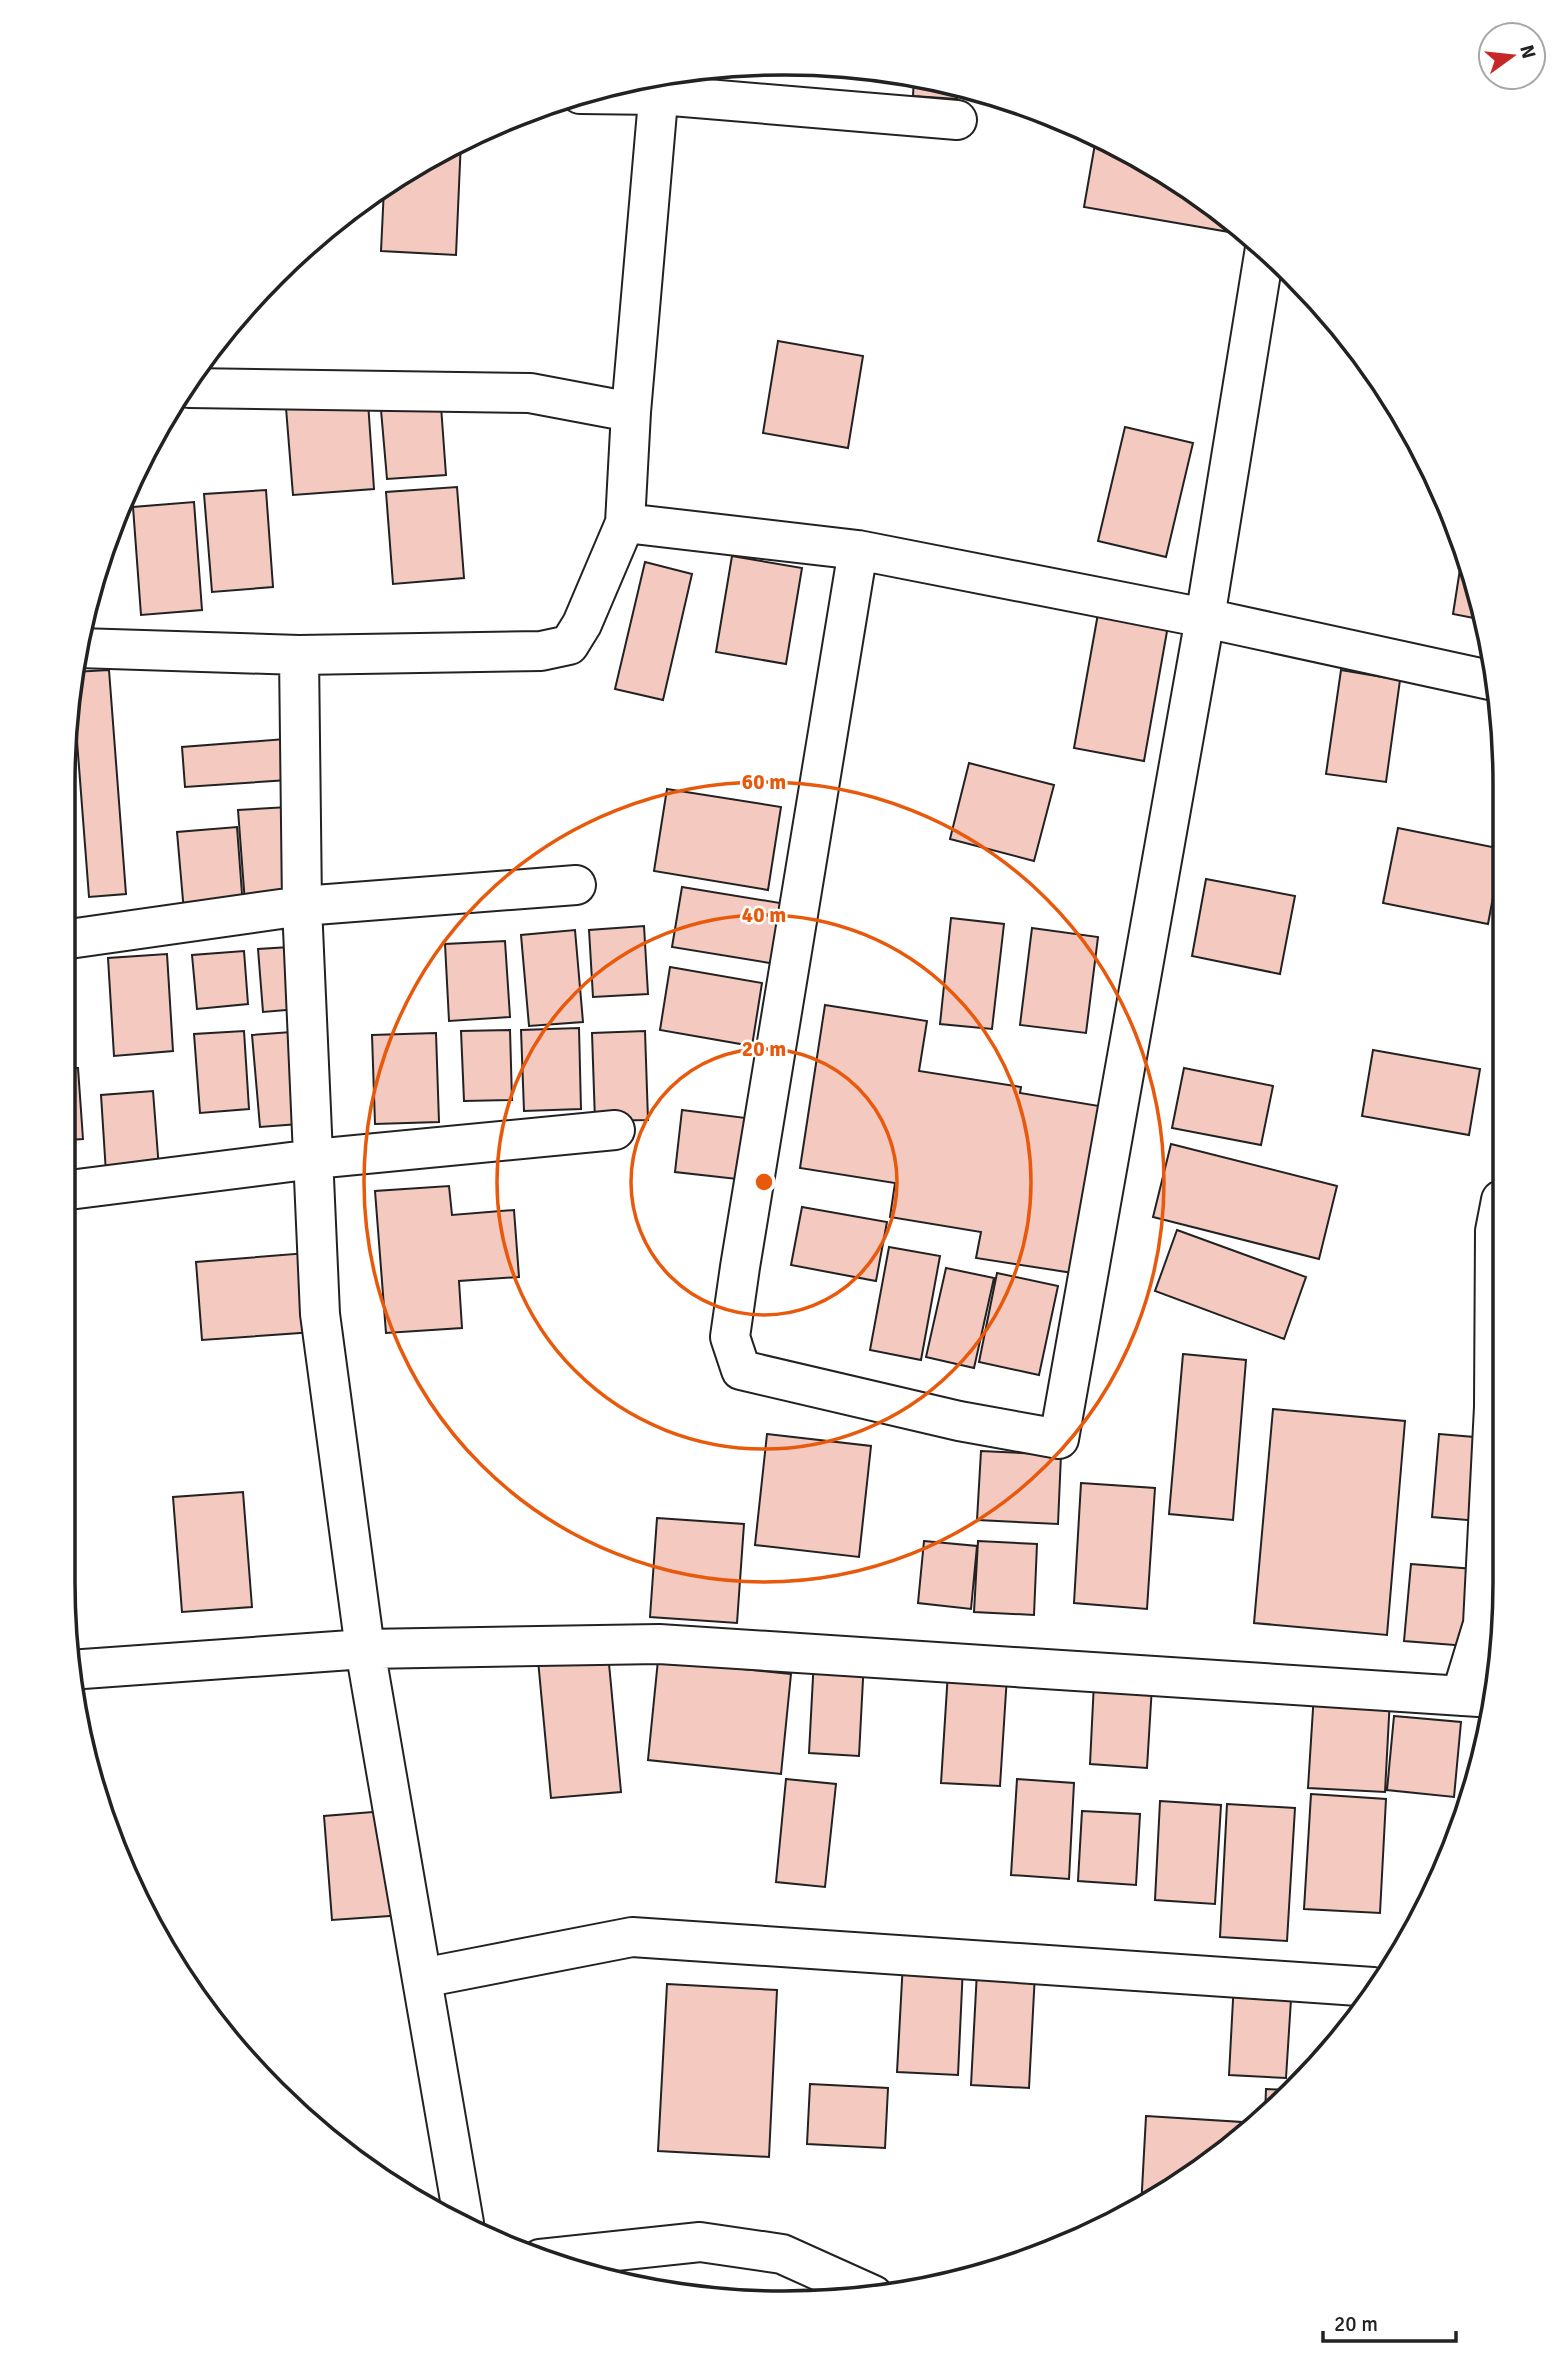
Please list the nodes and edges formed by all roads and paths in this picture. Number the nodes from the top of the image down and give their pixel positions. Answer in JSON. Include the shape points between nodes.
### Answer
{"nodes":[{"id":1,"x":660,"y":86,"type":"edge"},
{"id":2,"x":662,"y":86,"type":"edge"},
{"id":3,"x":957,"y":120,"type":"dead end"},
{"id":4,"x":1263,"y":262,"type":"edge"},
{"id":5,"x":196,"y":388,"type":"edge"},
{"id":6,"x":631,"y":412,"type":"junction"},
{"id":7,"x":625,"y":523,"type":"junction"},
{"id":8,"x":858,"y":551,"type":"junction"},
{"id":9,"x":1205,"y":618,"type":"junction"},
{"id":10,"x":89,"y":648,"type":"edge"},
{"id":11,"x":299,"y":655,"type":"junction"},
{"id":12,"x":1485,"y":679,"type":"edge"},
{"id":13,"x":576,"y":885,"type":"dead end"},
{"id":14,"x":302,"y":906,"type":"junction"},
{"id":15,"x":75,"y":938,"type":"edge"},
{"id":16,"x":615,"y":1130,"type":"dead end"},
{"id":17,"x":314,"y":1159,"type":"junction"},
{"id":18,"x":75,"y":1189,"type":"edge"},
{"id":19,"x":1493,"y":1427,"type":"edge"},
{"id":20,"x":365,"y":1649,"type":"junction"},
{"id":21,"x":81,"y":1669,"type":"edge"},
{"id":22,"x":1477,"y":1697,"type":"edge"},
{"id":23,"x":422,"y":1978,"type":"junction"},
{"id":24,"x":1365,"y":1986,"type":"edge"},
{"id":25,"x":462,"y":2213,"type":"edge"},
{"id":26,"x":566,"y":2256,"type":"edge"},
{"id":27,"x":855,"y":2287,"type":"edge"}],
"edges":[{"from":1,"to":6,"type":"street"},
{"from":2,"to":3,"type":"street"},
{"from":4,"to":9,"type":"street"},
{"from":5,"to":6,"type":"street","via":[[530,393]]},
{"from":6,"to":7,"type":"street"},
{"from":7,"to":8,"type":"street"},
{"from":7,"to":11,"type":"street","via":[[569,645],[541,651]]},
{"from":8,"to":9,"type":"street"},
{"from":8,"to":9,"type":"street","via":[[730,1337],[741,1370],[959,1421],[1059,1439]]},
{"from":9,"to":12,"type":"street"},
{"from":10,"to":11,"type":"street"},
{"from":11,"to":14,"type":"street"},
{"from":13,"to":14,"type":"street"},
{"from":14,"to":15,"type":"street"},
{"from":14,"to":17,"type":"street"},
{"from":16,"to":17,"type":"street"},
{"from":17,"to":18,"type":"street"},
{"from":17,"to":20,"type":"street","via":[[320,1314]]},
{"from":19,"to":22,"type":"street"},
{"from":20,"to":21,"type":"street"},
{"from":20,"to":22,"type":"street","via":[[659,1644]]},
{"from":20,"to":23,"type":"street"},
{"from":23,"to":24,"type":"street","via":[[632,1937]]},
{"from":23,"to":25,"type":"street"},
{"from":26,"to":27,"type":"street","via":[[700,2242],[782,2254]]}]}
